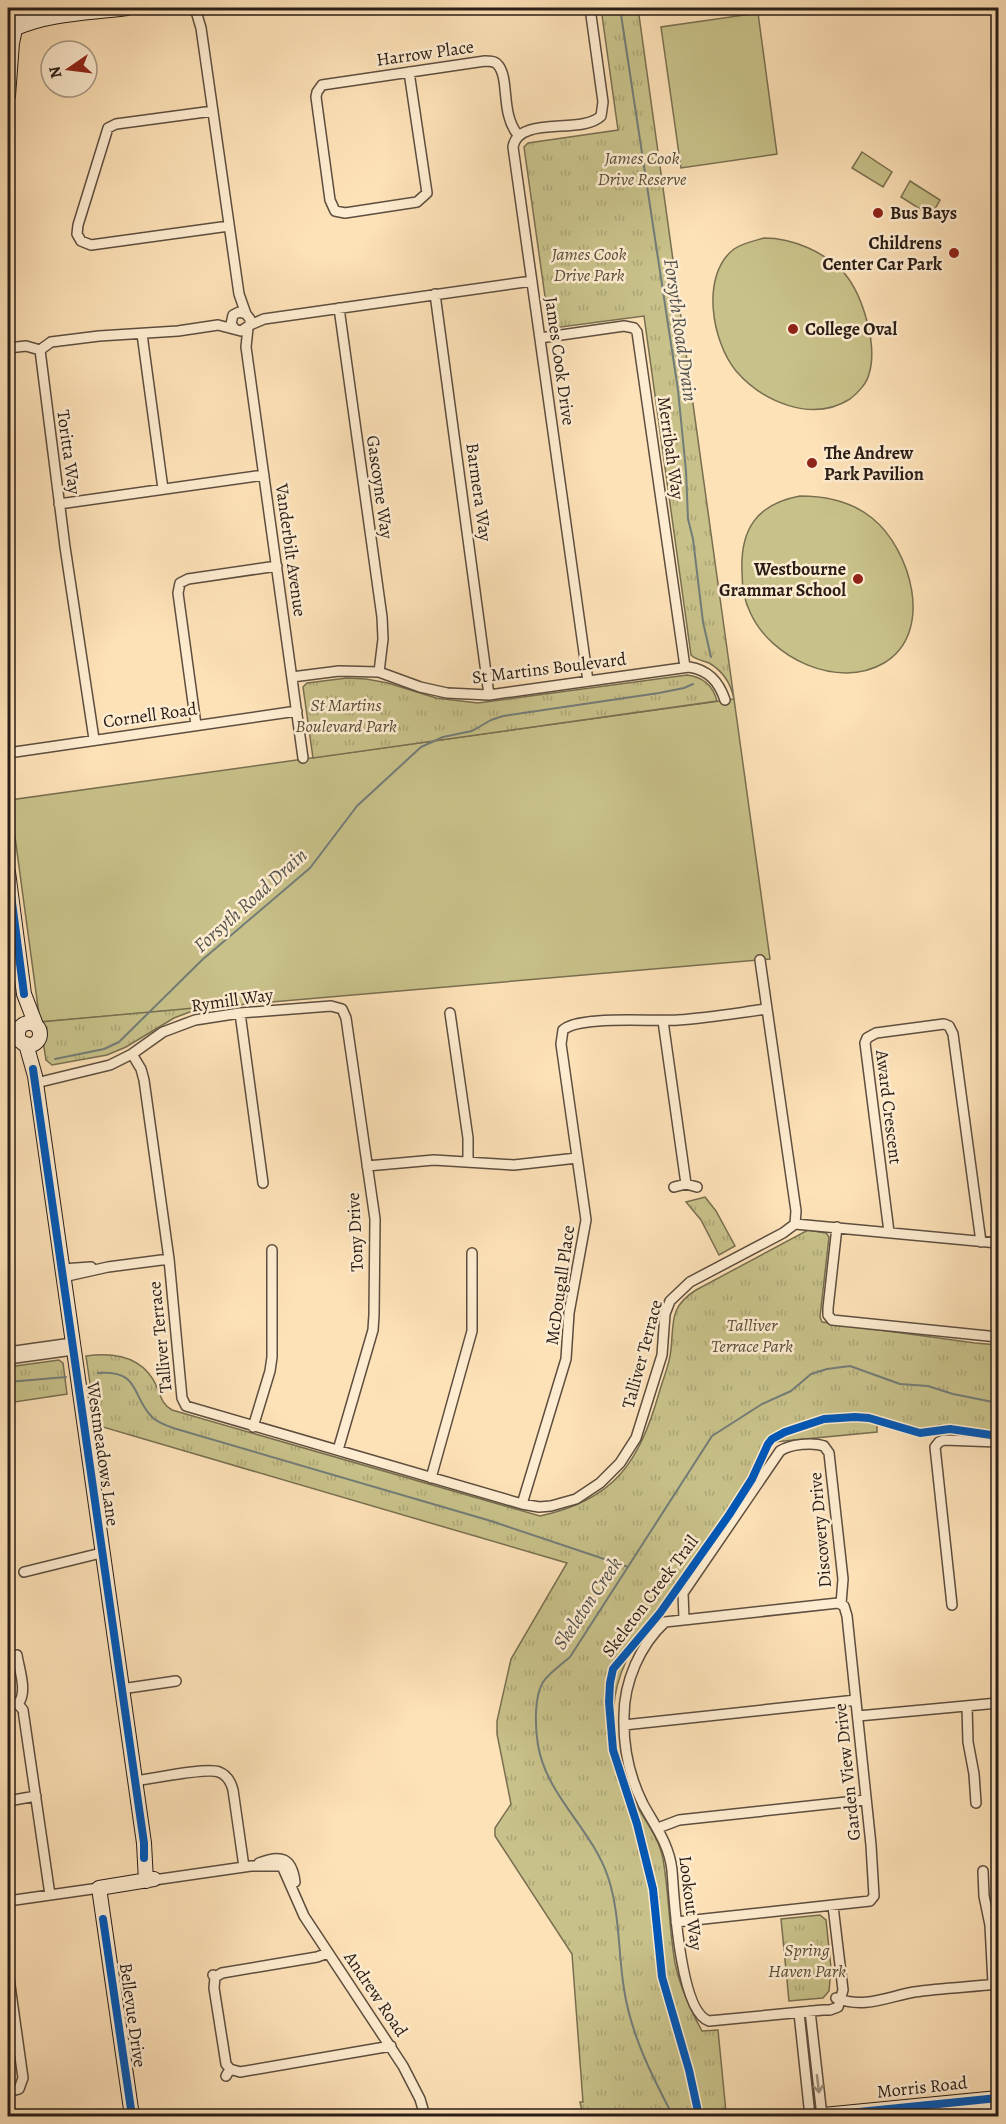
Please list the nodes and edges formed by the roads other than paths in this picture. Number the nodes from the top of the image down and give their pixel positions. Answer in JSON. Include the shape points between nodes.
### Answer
{"nodes":[{"id":1,"x":127,"y":8,"type":"edge"},
{"id":2,"x":195,"y":8,"type":"edge"},
{"id":3,"x":201,"y":8,"type":"edge"},
{"id":4,"x":590,"y":8,"type":"edge"},
{"id":5,"x":10,"y":10,"type":"edge"},
{"id":6,"x":52,"y":18,"type":"junction"},
{"id":7,"x":201,"y":28,"type":"junction"},
{"id":8,"x":13,"y":31,"type":"edge"},
{"id":9,"x":9,"y":57,"type":"edge"},
{"id":10,"x":410,"y":72,"type":"junction"},
{"id":11,"x":8,"y":96,"type":"edge"},
{"id":12,"x":213,"y":111,"type":"junction"},
{"id":13,"x":518,"y":135,"type":"junction"},
{"id":14,"x":229,"y":226,"type":"junction"},
{"id":15,"x":532,"y":280,"type":"junction"},
{"id":16,"x":239,"y":294,"type":"junction"},
{"id":17,"x":435,"y":294,"type":"junction"},
{"id":18,"x":339,"y":308,"type":"junction"},
{"id":19,"x":233,"y":316,"type":"junction"},
{"id":20,"x":248,"y":321,"type":"junction"},
{"id":21,"x":219,"y":325,"type":"junction"},
{"id":22,"x":236,"y":330,"type":"junction"},
{"id":23,"x":142,"y":334,"type":"junction"},
{"id":24,"x":540,"y":338,"type":"junction"},
{"id":25,"x":246,"y":347,"type":"junction"},
{"id":26,"x":8,"y":348,"type":"edge"},
{"id":27,"x":40,"y":350,"type":"junction"},
{"id":28,"x":264,"y":475,"type":"junction"},
{"id":29,"x":163,"y":489,"type":"junction"},
{"id":30,"x":59,"y":504,"type":"junction"},
{"id":31,"x":277,"y":567,"type":"junction"},
{"id":32,"x":685,"y":667,"type":"junction"},
{"id":33,"x":379,"y":672,"type":"junction"},
{"id":34,"x":292,"y":677,"type":"junction"},
{"id":35,"x":588,"y":681,"type":"junction"},
{"id":36,"x":489,"y":694,"type":"junction"},
{"id":37,"x":725,"y":700,"type":"dead end"},
{"id":38,"x":297,"y":711,"type":"junction"},
{"id":39,"x":196,"y":725,"type":"junction"},
{"id":40,"x":94,"y":739,"type":"junction"},
{"id":41,"x":8,"y":753,"type":"edge"},
{"id":42,"x":303,"y":758,"type":"dead end"},
{"id":43,"x":8,"y":872,"type":"edge"},
{"id":44,"x":760,"y":960,"type":"dead end"},
{"id":45,"x":24,"y":994,"type":"junction"},
{"id":46,"x":342,"y":1009,"type":"joint"},
{"id":47,"x":767,"y":1009,"type":"junction"},
{"id":48,"x":240,"y":1013,"type":"junction"},
{"id":49,"x":450,"y":1013,"type":"dead end"},
{"id":50,"x":663,"y":1021,"type":"junction"},
{"id":51,"x":38,"y":1030,"type":"junction"},
{"id":52,"x":19,"y":1036,"type":"edge"},
{"id":53,"x":8,"y":1041,"type":"edge"},
{"id":54,"x":132,"y":1054,"type":"junction"},
{"id":55,"x":35,"y":1076,"type":"junction"},
{"id":56,"x":577,"y":1158,"type":"junction"},
{"id":57,"x":468,"y":1161,"type":"junction"},
{"id":58,"x":367,"y":1166,"type":"junction"},
{"id":59,"x":263,"y":1183,"type":"dead end"},
{"id":60,"x":686,"y":1184,"type":"junction"},
{"id":61,"x":674,"y":1187,"type":"dead end"},
{"id":62,"x":697,"y":1187,"type":"dead end"},
{"id":63,"x":795,"y":1224,"type":"junction"},
{"id":64,"x":837,"y":1227,"type":"junction"},
{"id":65,"x":889,"y":1232,"type":"junction"},
{"id":66,"x":981,"y":1242,"type":"junction"},
{"id":67,"x":999,"y":1244,"type":"edge"},
{"id":68,"x":272,"y":1250,"type":"dead end"},
{"id":69,"x":472,"y":1253,"type":"dead end"},
{"id":70,"x":169,"y":1258,"type":"junction"},
{"id":71,"x":63,"y":1273,"type":"junction"},
{"id":72,"x":999,"y":1337,"type":"edge"},
{"id":73,"x":73,"y":1347,"type":"junction"},
{"id":74,"x":8,"y":1352,"type":"edge"},
{"id":75,"x":8,"y":1359,"type":"edge"},
{"id":76,"x":253,"y":1427,"type":"junction"},
{"id":77,"x":999,"y":1442,"type":"edge"},
{"id":78,"x":338,"y":1450,"type":"junction"},
{"id":79,"x":431,"y":1478,"type":"junction"},
{"id":80,"x":522,"y":1504,"type":"junction"},
{"id":81,"x":101,"y":1553,"type":"junction"},
{"id":82,"x":24,"y":1572,"type":"dead end"},
{"id":83,"x":841,"y":1604,"type":"junction"},
{"id":84,"x":952,"y":1605,"type":"dead end"},
{"id":85,"x":684,"y":1619,"type":"junction"},
{"id":86,"x":17,"y":1656,"type":"dead end"},
{"id":87,"x":176,"y":1681,"type":"dead end"},
{"id":88,"x":121,"y":1689,"type":"junction"},
{"id":89,"x":856,"y":1700,"type":"junction"},
{"id":90,"x":8,"y":1702,"type":"edge"},
{"id":91,"x":999,"y":1703,"type":"edge"},
{"id":92,"x":18,"y":1704,"type":"junction"},
{"id":93,"x":967,"y":1706,"type":"junction"},
{"id":94,"x":858,"y":1716,"type":"junction"},
{"id":95,"x":624,"y":1725,"type":"junction"},
{"id":96,"x":134,"y":1781,"type":"junction"},
{"id":97,"x":36,"y":1796,"type":"junction"},
{"id":98,"x":865,"y":1800,"type":"junction"},
{"id":99,"x":8,"y":1801,"type":"edge"},
{"id":100,"x":976,"y":1803,"type":"dead end"},
{"id":101,"x":658,"y":1828,"type":"junction"},
{"id":102,"x":244,"y":1867,"type":"junction"},
{"id":103,"x":983,"y":1871,"type":"dead end"},
{"id":104,"x":150,"y":1881,"type":"junction"},
{"id":105,"x":99,"y":1888,"type":"junction"},
{"id":106,"x":50,"y":1895,"type":"junction"},
{"id":107,"x":8,"y":1901,"type":"edge"},
{"id":108,"x":833,"y":1906,"type":"junction"},
{"id":109,"x":676,"y":1922,"type":"junction"},
{"id":110,"x":328,"y":1953,"type":"junction"},
{"id":111,"x":8,"y":1971,"type":"edge"},
{"id":112,"x":996,"y":1984,"type":"edge"},
{"id":113,"x":838,"y":1999,"type":"junction"},
{"id":114,"x":810,"y":2012,"type":"junction"},
{"id":115,"x":800,"y":2013,"type":"junction"},
{"id":116,"x":391,"y":2046,"type":"junction"},
{"id":117,"x":816,"y":2063,"type":"junction"},
{"id":118,"x":804,"y":2064,"type":"junction"},
{"id":119,"x":8,"y":2092,"type":"edge"},
{"id":120,"x":999,"y":2098,"type":"edge"},
{"id":121,"x":999,"y":2110,"type":"edge"},
{"id":122,"x":132,"y":2116,"type":"edge"},
{"id":123,"x":425,"y":2116,"type":"edge"},
{"id":124,"x":817,"y":2116,"type":"edge"},
{"id":125,"x":935,"y":2116,"type":"edge"}],
"edges":[{"from":1,"to":6,"type":"street"},
{"from":2,"to":7,"type":"street","name":"Vanderbilt Avenue"},
{"from":3,"to":7,"type":"street","name":"Vanderbilt Avenue"},
{"from":4,"to":13,"type":"street","via":[[603,102],[601,116],[591,122]]},
{"from":5,"to":6,"type":"street"},
{"from":5,"to":8,"type":"street","via":[[17,19]]},
{"from":6,"to":8,"type":"street"},
{"from":7,"to":12,"type":"street","name":"Vanderbilt Avenue"},
{"from":8,"to":9,"type":"street"},
{"from":9,"to":11,"type":"street"},
{"from":10,"to":10,"type":"street","name":"Harrow Place","via":[[427,193],[417,202],[345,213],[335,211],[320,131],[316,97],[319,88],[327,83]]},
{"from":10,"to":13,"type":"street","name":"Harrow Place","via":[[485,61],[496,63],[502,72],[508,116]]},
{"from":12,"to":14,"type":"street","name":"Vanderbilt Avenue"},
{"from":12,"to":14,"type":"street","via":[[108,128],[78,234],[81,241],[94,245]]},
{"from":13,"to":15,"type":"street","name":"James Cook Drive","via":[[513,147]]},
{"from":14,"to":16,"type":"street","name":"Vanderbilt Avenue"},
{"from":15,"to":17,"type":"street"},
{"from":15,"to":24,"type":"street","name":"James Cook Drive"},
{"from":16,"to":19,"type":"street","name":"Vanderbilt Avenue"},
{"from":16,"to":20,"type":"street","name":"Vanderbilt Avenue"},
{"from":17,"to":18,"type":"street"},
{"from":17,"to":36,"type":"street","name":"Barmera Way"},
{"from":18,"to":20,"type":"street"},
{"from":18,"to":33,"type":"street","name":"Gascoyne Way","via":[[383,625]]},
{"from":19,"to":20,"type":"street","via":[[239,312]]},
{"from":19,"to":21,"type":"street"},
{"from":19,"to":22,"type":"street","via":[[231,324]]},
{"from":20,"to":22,"type":"street","via":[[241,331]]},
{"from":20,"to":25,"type":"street","name":"Vanderbilt Avenue"},
{"from":21,"to":22,"type":"street"},
{"from":21,"to":23,"type":"street"},
{"from":22,"to":25,"type":"street","name":"Vanderbilt Avenue"},
{"from":23,"to":27,"type":"street","via":[[51,342]]},
{"from":23,"to":29,"type":"street"},
{"from":24,"to":32,"type":"street","name":"Merribah Way","via":[[624,326],[637,332]]},
{"from":24,"to":35,"type":"street","name":"James Cook Drive"},
{"from":25,"to":28,"type":"street","name":"Vanderbilt Avenue"},
{"from":26,"to":27,"type":"street","via":[[26,346]]},
{"from":27,"to":30,"type":"street","name":"Toritta Way"},
{"from":28,"to":29,"type":"street"},
{"from":28,"to":31,"type":"street","name":"Vanderbilt Avenue"},
{"from":29,"to":30,"type":"street"},
{"from":30,"to":40,"type":"street","name":"Toritta Way"},
{"from":31,"to":34,"type":"street","name":"Vanderbilt Avenue"},
{"from":31,"to":39,"type":"street","via":[[180,583],[178,593]]},
{"from":32,"to":35,"type":"street","name":"St Martins Boulevard"},
{"from":32,"to":37,"type":"street","name":"St Martins Boulevard","via":[[714,678]]},
{"from":33,"to":34,"type":"street","name":"St Martins Boulevard","via":[[339,671]]},
{"from":33,"to":36,"type":"street","name":"St Martins Boulevard","via":[[447,693]]},
{"from":34,"to":38,"type":"street","name":"Vanderbilt Avenue"},
{"from":35,"to":36,"type":"street","name":"St Martins Boulevard"},
{"from":38,"to":39,"type":"street","name":"Cornell Road"},
{"from":38,"to":42,"type":"street","name":"Vanderbilt Avenue"},
{"from":39,"to":40,"type":"street","name":"Cornell Road"},
{"from":40,"to":41,"type":"street","name":"Cornell Road"},
{"from":43,"to":45,"type":"street","name":"Westmeadows Lane"},
{"from":44,"to":47,"type":"street"},
{"from":45,"to":51,"type":"street","name":"Westmeadows Lane"},
{"from":45,"to":52,"type":"street","name":"Westmeadows Lane"},
{"from":46,"to":48,"type":"street","name":"Rymill Way","via":[[331,1006]]},
{"from":46,"to":58,"type":"street","name":"Tony Drive"},
{"from":47,"to":50,"type":"street"},
{"from":47,"to":63,"type":"street"},
{"from":48,"to":54,"type":"street","name":"Rymill Way","via":[[181,1024]]},
{"from":48,"to":59,"type":"street"},
{"from":49,"to":57,"type":"street"},
{"from":50,"to":56,"type":"street","name":"McDougall Place","via":[[592,1022],[563,1030],[561,1044]]},
{"from":50,"to":60,"type":"street"},
{"from":51,"to":52,"type":"street","via":[[27,1023]]},
{"from":51,"to":52,"type":"street","via":[[36,1042]]},
{"from":51,"to":55,"type":"street","name":"Westmeadows Lane"},
{"from":52,"to":53,"type":"street"},
{"from":52,"to":55,"type":"street","name":"Westmeadows Lane"},
{"from":54,"to":55,"type":"street","name":"Rymill Way","via":[[102,1068]]},
{"from":54,"to":70,"type":"street","via":[[144,1080]]},
{"from":55,"to":71,"type":"street","name":"Westmeadows Lane"},
{"from":56,"to":57,"type":"street","via":[[514,1165]]},
{"from":56,"to":80,"type":"street","name":"McDougall Place","via":[[586,1220],[566,1359]]},
{"from":57,"to":58,"type":"street","via":[[421,1160]]},
{"from":58,"to":78,"type":"street","name":"Tony Drive","via":[[375,1219],[374,1315]]},
{"from":60,"to":61,"type":"street"},
{"from":60,"to":62,"type":"street"},
{"from":63,"to":64,"type":"street"},
{"from":63,"to":80,"type":"street","name":"Talliver Terrace","via":[[690,1282],[670,1301],[665,1314],[662,1355],[636,1438],[620,1463],[576,1499],[545,1507]]},
{"from":64,"to":65,"type":"street"},
{"from":64,"to":72,"type":"street","via":[[828,1308],[832,1320]]},
{"from":65,"to":66,"type":"street"},
{"from":65,"to":66,"type":"street","name":"Award Crescent","via":[[865,1042],[876,1033],[944,1024],[953,1034]]},
{"from":66,"to":67,"type":"street"},
{"from":68,"to":76,"type":"street","via":[[272,1357]]},
{"from":69,"to":79,"type":"street","via":[[472,1331]]},
{"from":70,"to":71,"type":"street"},
{"from":70,"to":76,"type":"street","name":"Talliver Terrace","via":[[184,1404]]},
{"from":71,"to":73,"type":"street","name":"Westmeadows Lane"},
{"from":73,"to":74,"type":"street"},
{"from":73,"to":75,"type":"street"},
{"from":73,"to":81,"type":"street","name":"Westmeadows Lane"},
{"from":76,"to":78,"type":"street","name":"Talliver Terrace"},
{"from":77,"to":84,"type":"street","via":[[944,1440],[935,1447]]},
{"from":78,"to":79,"type":"street","name":"Talliver Terrace"},
{"from":79,"to":80,"type":"street","name":"Talliver Terrace"},
{"from":81,"to":82,"type":"street"},
{"from":81,"to":88,"type":"street","name":"Westmeadows Lane"},
{"from":83,"to":85,"type":"street"},
{"from":83,"to":85,"type":"street","name":"Discovery Drive","via":[[843,1580],[830,1453],[815,1444],[780,1451],[683,1593]]},
{"from":83,"to":89,"type":"street","name":"Garden View Drive","via":[[847,1616]]},
{"from":85,"to":95,"type":"street","name":"Lookout Way","via":[[664,1622],[643,1650],[626,1691]]},
{"from":86,"to":92,"type":"street","via":[[23,1692]]},
{"from":87,"to":88,"type":"street"},
{"from":88,"to":96,"type":"street","name":"Westmeadows Lane"},
{"from":89,"to":94,"type":"street","name":"Garden View Drive"},
{"from":89,"to":95,"type":"street"},
{"from":90,"to":92,"type":"street"},
{"from":91,"to":93,"type":"street"},
{"from":92,"to":97,"type":"street","via":[[24,1714]]},
{"from":93,"to":94,"type":"street"},
{"from":93,"to":100,"type":"street"},
{"from":94,"to":98,"type":"street","name":"Garden View Drive"},
{"from":95,"to":101,"type":"street","name":"Lookout Way","via":[[632,1779]]},
{"from":96,"to":102,"type":"street","via":[[208,1770],[223,1773],[233,1790]]},
{"from":96,"to":104,"type":"street","name":"Westmeadows Lane"},
{"from":97,"to":99,"type":"street"},
{"from":97,"to":106,"type":"street"},
{"from":98,"to":101,"type":"street","via":[[685,1819]]},
{"from":98,"to":108,"type":"street","name":"Garden View Drive","via":[[874,1896]]},
{"from":101,"to":109,"type":"street","name":"Lookout Way","via":[[670,1861]]},
{"from":102,"to":104,"type":"street"},
{"from":102,"to":110,"type":"street","name":"Andrew Road","via":[[283,1863],[304,1916]]},
{"from":103,"to":112,"type":"street"},
{"from":104,"to":105,"type":"street"},
{"from":105,"to":106,"type":"street"},
{"from":105,"to":122,"type":"street","name":"Bellevue Drive"},
{"from":106,"to":107,"type":"street"},
{"from":108,"to":109,"type":"street","name":"Garden View Drive"},
{"from":108,"to":113,"type":"street","via":[[843,1990]]},
{"from":109,"to":115,"type":"street","name":"Lookout Way","via":[[686,1981],[704,2020]]},
{"from":110,"to":116,"type":"street","name":"Andrew Road"},
{"from":110,"to":116,"type":"street","via":[[213,1975],[228,2073]]},
{"from":111,"to":119,"type":"street","via":[[23,2078],[20,2089]]},
{"from":112,"to":113,"type":"street","via":[[916,1992],[861,2003]]},
{"from":113,"to":114,"type":"street","via":[[835,2009]]},
{"from":114,"to":115,"type":"street"},
{"from":114,"to":117,"type":"street"},
{"from":115,"to":118,"type":"street"},
{"from":116,"to":123,"type":"street","name":"Andrew Road","via":[[412,2081]]},
{"from":117,"to":118,"type":"street"},
{"from":117,"to":124,"type":"street","one_way":true},
{"from":118,"to":124,"type":"street"},
{"from":120,"to":124,"type":"street","name":"Morris Road"},
{"from":121,"to":125,"type":"street","name":"Morris Road"}]}
